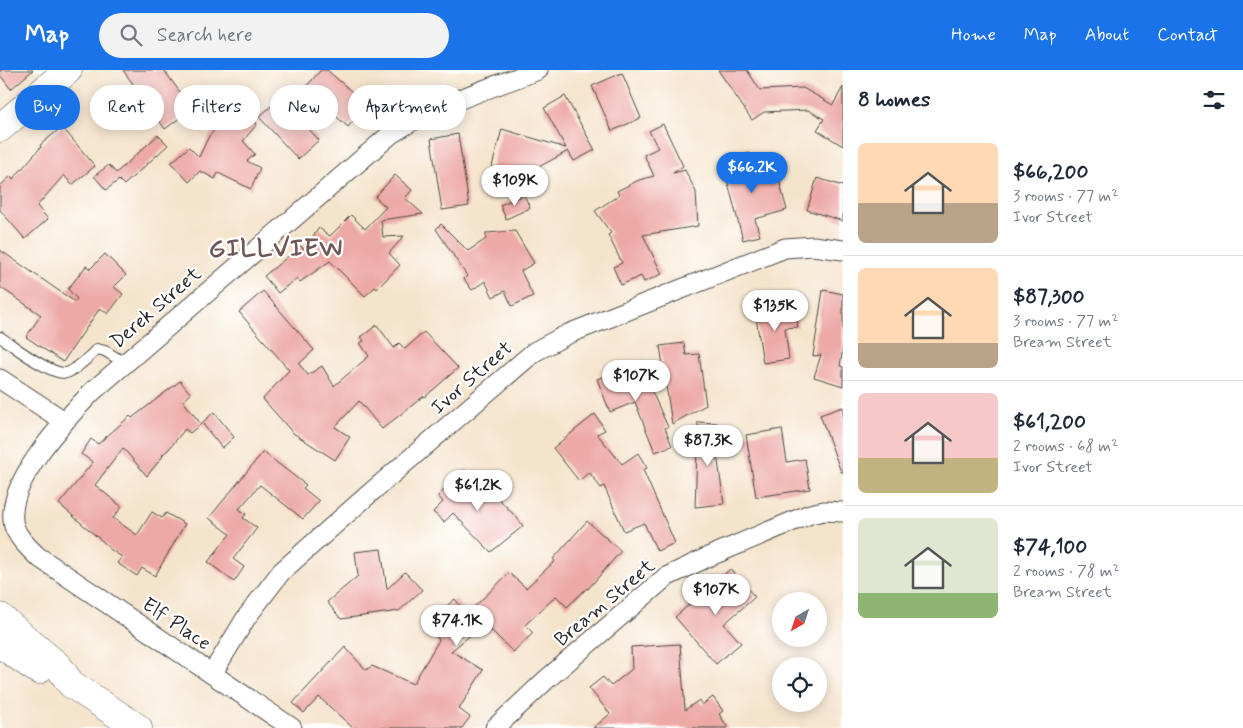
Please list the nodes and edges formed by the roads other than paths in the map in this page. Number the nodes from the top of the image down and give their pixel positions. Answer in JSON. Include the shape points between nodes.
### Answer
{"nodes":[{"id":1,"x":68,"y":70,"type":"edge"},
{"id":2,"x":538,"y":70,"type":"edge"},
{"id":3,"x":0,"y":128,"type":"edge"},
{"id":4,"x":843,"y":250,"type":"edge"},
{"id":5,"x":0,"y":337,"type":"edge"},
{"id":6,"x":125,"y":363,"type":"junction"},
{"id":7,"x":0,"y":379,"type":"edge"},
{"id":8,"x":64,"y":421,"type":"junction"},
{"id":9,"x":843,"y":512,"type":"edge"},
{"id":10,"x":37,"y":556,"type":"joint"},
{"id":11,"x":0,"y":617,"type":"edge"},
{"id":12,"x":0,"y":644,"type":"edge"},
{"id":13,"x":212,"y":674,"type":"junction"},
{"id":14,"x":72,"y":684,"type":"junction"},
{"id":15,"x":138,"y":728,"type":"edge"},
{"id":16,"x":292,"y":728,"type":"edge"},
{"id":17,"x":495,"y":728,"type":"edge"}],
"edges":[{"from":1,"to":3,"type":"main road"},
{"from":2,"to":6,"type":"street","name":"Derek Street","via":[[409,122],[391,134]]},
{"from":4,"to":13,"type":"street","name":"Ivor Street","via":[[813,246],[785,248],[568,334],[534,352],[281,572],[246,618]]},
{"from":5,"to":6,"type":"lane","via":[[59,373],[68,372],[97,349]]},
{"from":6,"to":8,"type":"street","name":"Derek Street"},
{"from":7,"to":8,"type":"street"},
{"from":8,"to":10,"type":"street","name":"Derek Street","via":[[33,463],[15,498],[14,526],[22,541]]},
{"from":9,"to":17,"type":"street","name":"Bream Street","via":[[810,514],[708,556],[666,578],[547,679]]},
{"from":10,"to":13,"type":"street","name":"Elf Place"},
{"from":11,"to":14,"type":"main road","via":[[59,668]]},
{"from":12,"to":14,"type":"main road","via":[[53,680]]},
{"from":13,"to":16,"type":"street","name":"Elf Place"},
{"from":14,"to":15,"type":"main road"}]}
